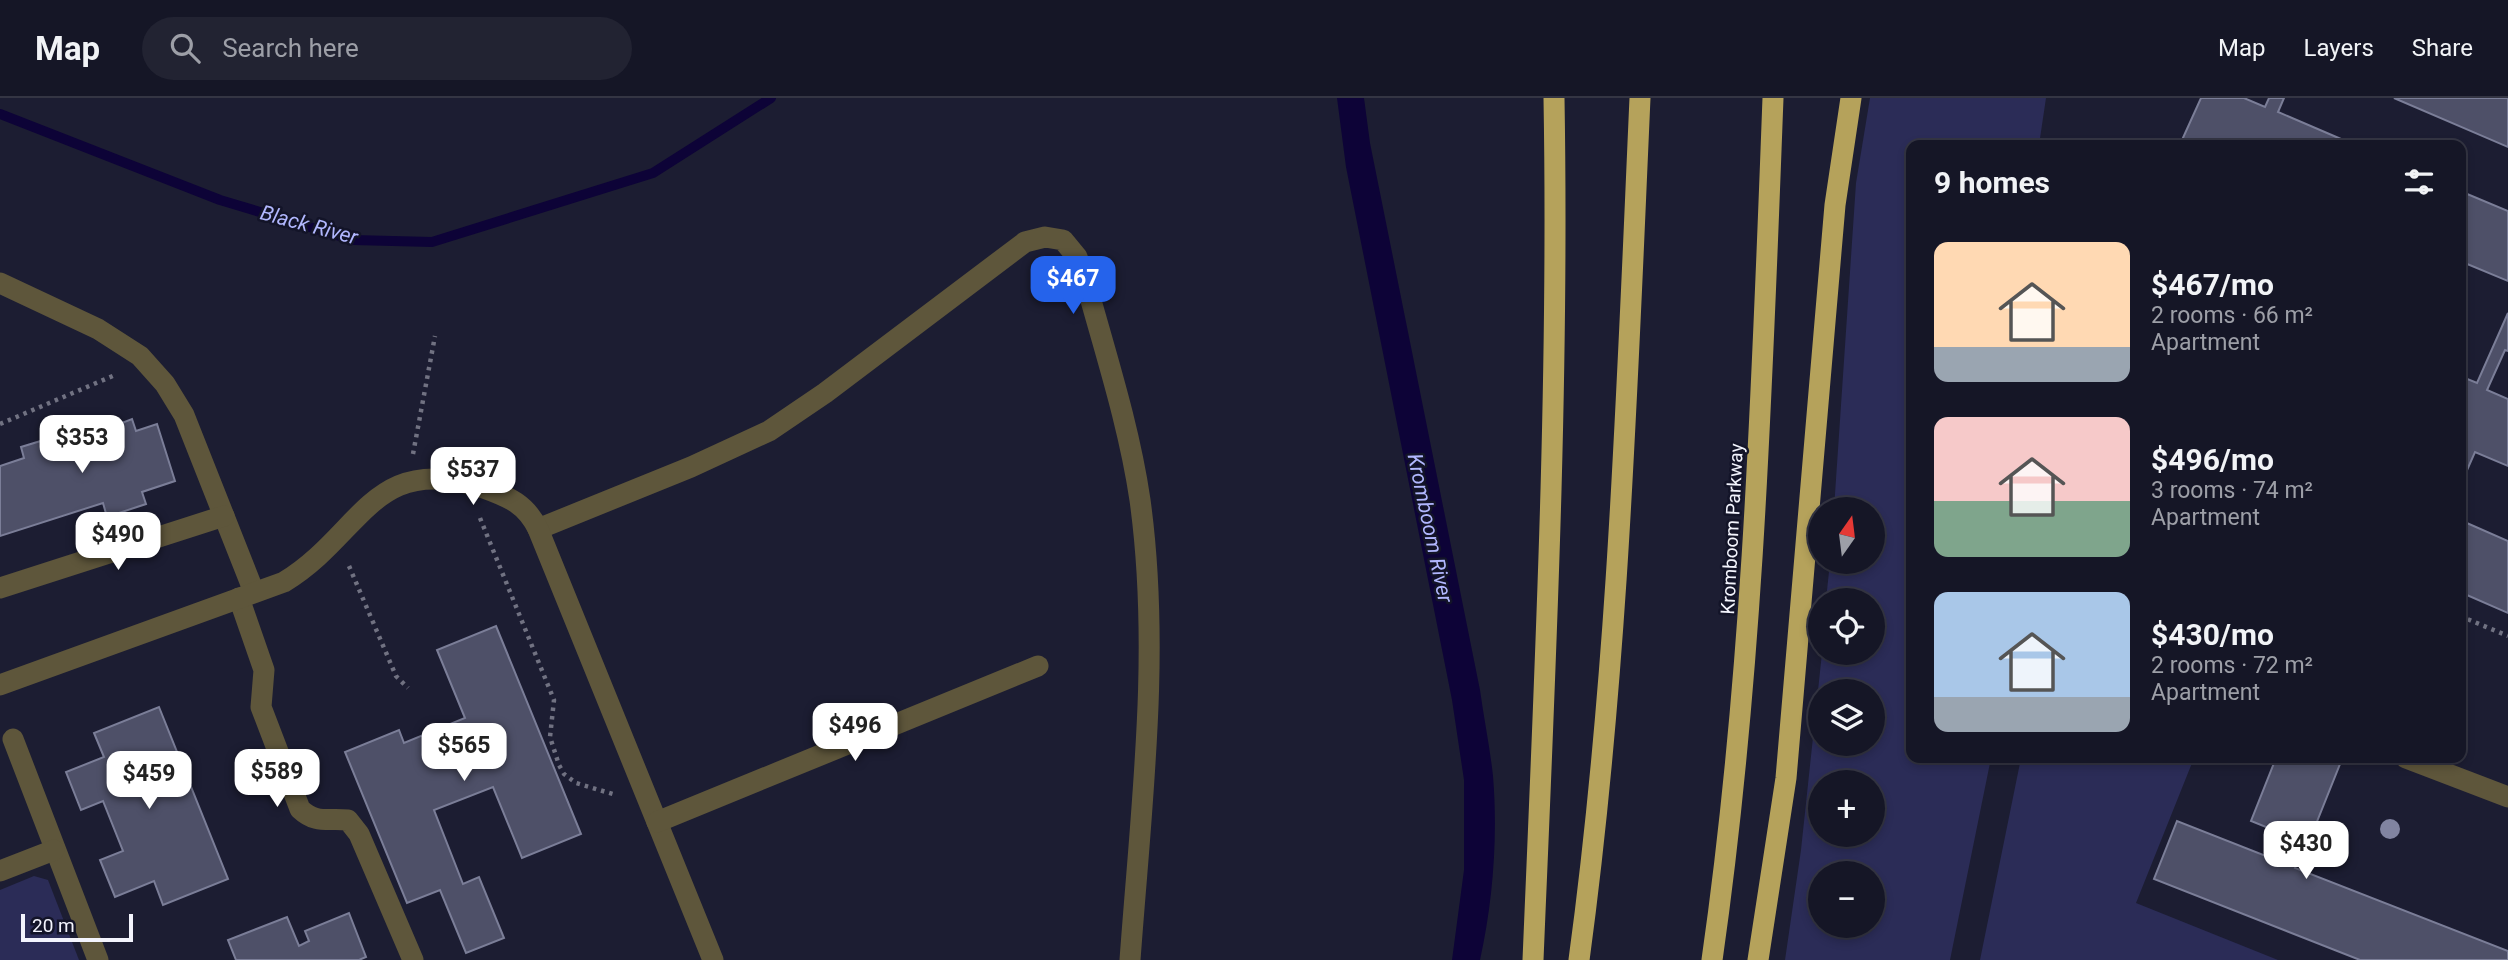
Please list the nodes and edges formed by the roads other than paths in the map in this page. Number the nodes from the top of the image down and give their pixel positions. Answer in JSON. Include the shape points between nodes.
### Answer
{"nodes":[{"id":1,"x":1554,"y":98,"type":"edge"},
{"id":2,"x":1640,"y":98,"type":"edge"},
{"id":3,"x":1773,"y":98,"type":"edge"},
{"id":4,"x":1851,"y":98,"type":"edge"},
{"id":5,"x":0,"y":283,"type":"edge"},
{"id":6,"x":224,"y":516,"type":"junction"},
{"id":7,"x":538,"y":529,"type":"junction"},
{"id":8,"x":0,"y":587,"type":"edge"},
{"id":9,"x":246,"y":595,"type":"junction"},
{"id":10,"x":1038,"y":666,"type":"dead end"},
{"id":11,"x":0,"y":685,"type":"edge"},
{"id":12,"x":13,"y":739,"type":"dead end"},
{"id":13,"x":2419,"y":763,"type":"edge"},
{"id":14,"x":2508,"y":797,"type":"edge"},
{"id":15,"x":657,"y":822,"type":"junction"},
{"id":16,"x":54,"y":849,"type":"junction"},
{"id":17,"x":0,"y":871,"type":"edge"},
{"id":18,"x":98,"y":960,"type":"edge"},
{"id":19,"x":414,"y":960,"type":"edge"},
{"id":20,"x":713,"y":960,"type":"edge"},
{"id":21,"x":1130,"y":960,"type":"edge"},
{"id":22,"x":1533,"y":960,"type":"edge"},
{"id":23,"x":1579,"y":960,"type":"edge"},
{"id":24,"x":1712,"y":960,"type":"edge"},
{"id":25,"x":1758,"y":960,"type":"edge"}],
"edges":[{"from":1,"to":22,"type":"highway","via":[[1550,491]]},
{"from":2,"to":23,"type":"highway","via":[[1611,673]]},
{"from":3,"to":24,"type":"highway","name":"Kromboom Parkway","via":[[1752,589]]},
{"from":4,"to":25,"type":"highway","via":[[1835,205],[1786,778]]},
{"from":5,"to":6,"type":"street","via":[[98,329],[140,356],[184,415]]},
{"from":6,"to":8,"type":"street"},
{"from":6,"to":9,"type":"street"},
{"from":7,"to":9,"type":"street","via":[[523,505],[499,494],[435,477],[409,481],[388,489],[305,569]]},
{"from":7,"to":15,"type":"street"},
{"from":7,"to":21,"type":"street","via":[[769,431],[1025,242],[1045,236],[1063,240],[1077,257],[1085,279],[1133,458],[1146,554],[1150,670]]},
{"from":9,"to":11,"type":"street"},
{"from":9,"to":19,"type":"street","via":[[264,670],[261,708],[300,808],[309,818],[323,822],[348,820],[359,834]]},
{"from":10,"to":15,"type":"street"},
{"from":12,"to":16,"type":"street"},
{"from":13,"to":14,"type":"street"},
{"from":15,"to":20,"type":"street"},
{"from":16,"to":17,"type":"street"},
{"from":16,"to":18,"type":"street"}]}
